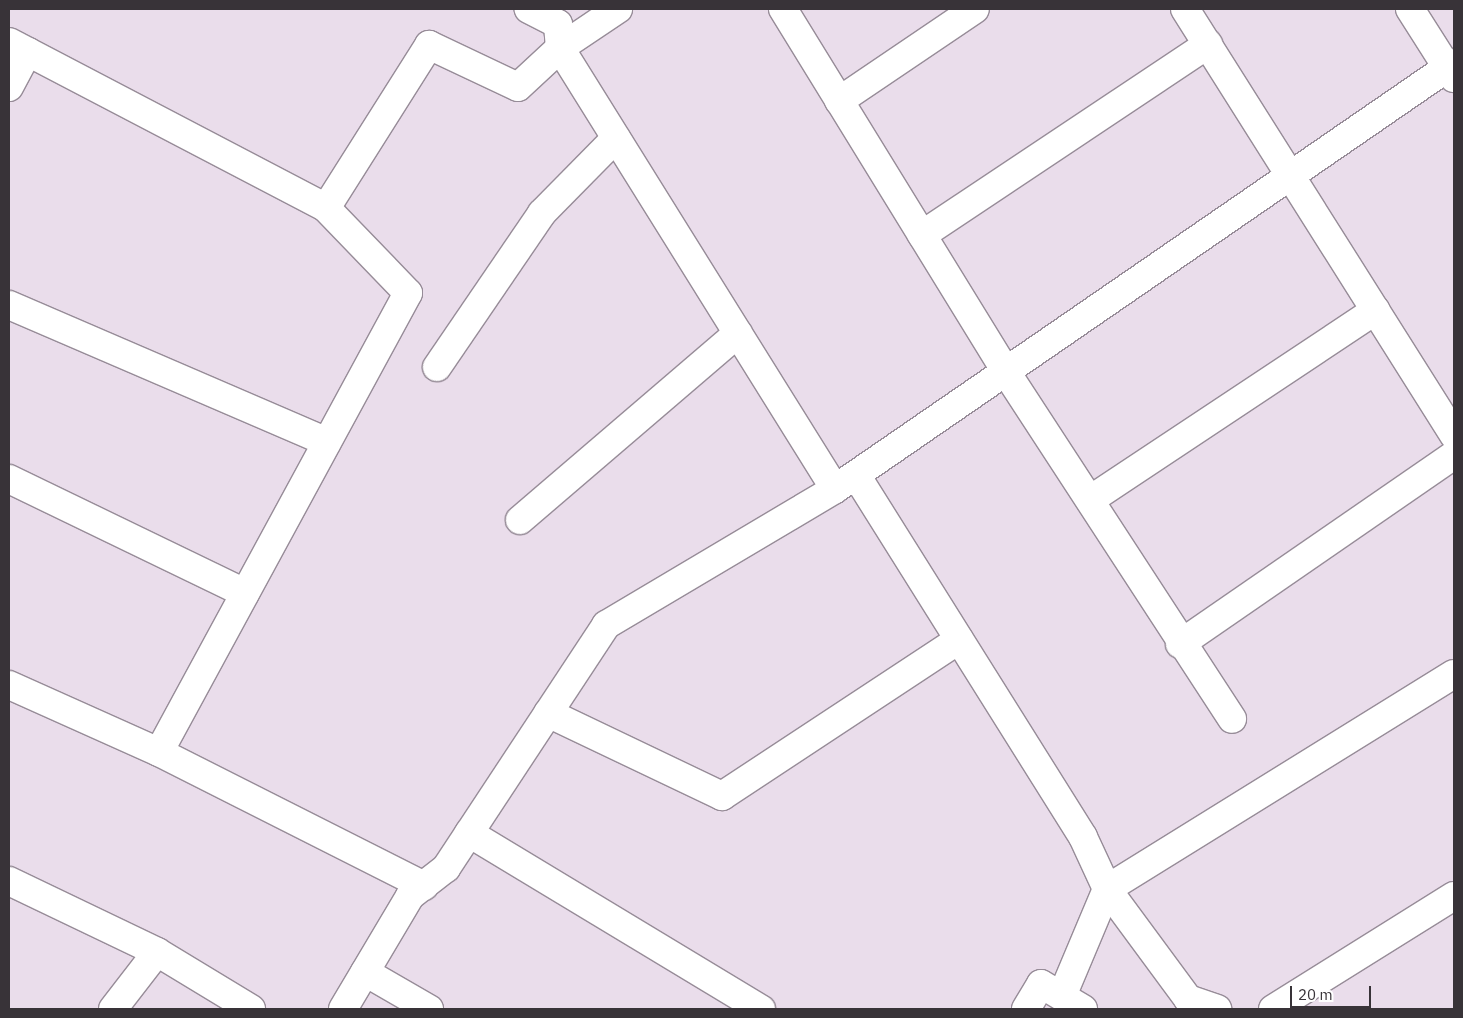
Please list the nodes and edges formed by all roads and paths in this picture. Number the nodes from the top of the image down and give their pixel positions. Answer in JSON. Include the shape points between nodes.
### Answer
{"nodes":[{"id":1,"x":529,"y":9,"type":"edge"},
{"id":2,"x":618,"y":9,"type":"edge"},
{"id":3,"x":783,"y":9,"type":"edge"},
{"id":4,"x":975,"y":9,"type":"edge"},
{"id":5,"x":1186,"y":9,"type":"edge"},
{"id":6,"x":1410,"y":9,"type":"edge"},
{"id":7,"x":1208,"y":44,"type":"junction"},
{"id":8,"x":19,"y":47,"type":"edge"},
{"id":9,"x":560,"y":48,"type":"junction"},
{"id":10,"x":1452,"y":69,"type":"edge"},
{"id":11,"x":9,"y":86,"type":"edge"},
{"id":12,"x":839,"y":100,"type":"junction"},
{"id":13,"x":616,"y":138,"type":"junction"},
{"id":14,"x":1292,"y":175,"type":"junction"},
{"id":15,"x":326,"y":208,"type":"junction"},
{"id":16,"x":922,"y":235,"type":"junction"},
{"id":17,"x":9,"y":305,"type":"edge"},
{"id":18,"x":1376,"y":310,"type":"junction"},
{"id":19,"x":738,"y":333,"type":"junction"},
{"id":20,"x":436,"y":367,"type":"dead end"},
{"id":21,"x":1006,"y":372,"type":"junction"},
{"id":22,"x":1454,"y":435,"type":"edge"},
{"id":23,"x":327,"y":442,"type":"junction"},
{"id":24,"x":1454,"y":455,"type":"edge"},
{"id":25,"x":9,"y":479,"type":"edge"},
{"id":26,"x":845,"y":482,"type":"junction"},
{"id":27,"x":1090,"y":500,"type":"junction"},
{"id":28,"x":520,"y":520,"type":"dead end"},
{"id":29,"x":245,"y":593,"type":"junction"},
{"id":30,"x":959,"y":640,"type":"junction"},
{"id":31,"x":1180,"y":644,"type":"junction"},
{"id":32,"x":1454,"y":674,"type":"edge"},
{"id":33,"x":9,"y":685,"type":"edge"},
{"id":34,"x":548,"y":713,"type":"junction"},
{"id":35,"x":1232,"y":719,"type":"dead end"},
{"id":36,"x":159,"y":752,"type":"junction"},
{"id":37,"x":469,"y":833,"type":"junction"},
{"id":38,"x":9,"y":881,"type":"edge"},
{"id":39,"x":424,"y":886,"type":"junction"},
{"id":40,"x":1107,"y":888,"type":"junction"},
{"id":41,"x":1454,"y":896,"type":"edge"},
{"id":42,"x":156,"y":952,"type":"junction"},
{"id":43,"x":365,"y":972,"type":"junction"},
{"id":44,"x":1072,"y":1003,"type":"edge"},
{"id":45,"x":113,"y":1009,"type":"edge"},
{"id":46,"x":251,"y":1009,"type":"edge"},
{"id":47,"x":343,"y":1009,"type":"edge"},
{"id":48,"x":429,"y":1009,"type":"edge"},
{"id":49,"x":761,"y":1009,"type":"edge"},
{"id":50,"x":1026,"y":1009,"type":"edge"},
{"id":51,"x":1217,"y":1009,"type":"edge"},
{"id":52,"x":1273,"y":1009,"type":"edge"}],
"edges":[{"from":1,"to":9,"type":"street","via":[[558,24]]},
{"from":2,"to":9,"type":"street"},
{"from":3,"to":12,"type":"street"},
{"from":4,"to":12,"type":"street"},
{"from":5,"to":7,"type":"street"},
{"from":6,"to":10,"type":"street"},
{"from":7,"to":14,"type":"street"},
{"from":7,"to":16,"type":"street"},
{"from":8,"to":11,"type":"street"},
{"from":8,"to":15,"type":"street"},
{"from":9,"to":13,"type":"street"},
{"from":9,"to":15,"type":"street","via":[[518,87],[429,45]]},
{"from":10,"to":14,"type":"street"},
{"from":12,"to":16,"type":"street"},
{"from":13,"to":19,"type":"street"},
{"from":13,"to":20,"type":"street","via":[[542,213]]},
{"from":14,"to":18,"type":"street"},
{"from":14,"to":21,"type":"street"},
{"from":15,"to":23,"type":"street","via":[[408,293]]},
{"from":16,"to":21,"type":"street"},
{"from":17,"to":23,"type":"street"},
{"from":18,"to":22,"type":"street"},
{"from":18,"to":27,"type":"street"},
{"from":19,"to":26,"type":"street"},
{"from":19,"to":28,"type":"street"},
{"from":21,"to":26,"type":"street"},
{"from":21,"to":27,"type":"street"},
{"from":23,"to":29,"type":"street"},
{"from":24,"to":31,"type":"street"},
{"from":25,"to":29,"type":"street"},
{"from":26,"to":30,"type":"street"},
{"from":26,"to":34,"type":"street","via":[[606,625]]},
{"from":27,"to":31,"type":"street"},
{"from":29,"to":36,"type":"street"},
{"from":30,"to":34,"type":"street","via":[[722,796]]},
{"from":30,"to":40,"type":"street","via":[[1083,837]]},
{"from":31,"to":35,"type":"street"},
{"from":32,"to":40,"type":"street"},
{"from":33,"to":36,"type":"street"},
{"from":34,"to":37,"type":"street"},
{"from":36,"to":39,"type":"street"},
{"from":37,"to":39,"type":"street","via":[[446,868]]},
{"from":37,"to":49,"type":"street"},
{"from":38,"to":42,"type":"street"},
{"from":39,"to":43,"type":"street","via":[[410,896]]},
{"from":40,"to":44,"type":"street"},
{"from":40,"to":51,"type":"street","via":[[1188,998]]},
{"from":41,"to":52,"type":"street"},
{"from":42,"to":45,"type":"street"},
{"from":42,"to":46,"type":"street"},
{"from":43,"to":47,"type":"street"},
{"from":43,"to":48,"type":"street"},
{"from":44,"to":50,"type":"street","via":[[1041,984]]}]}
